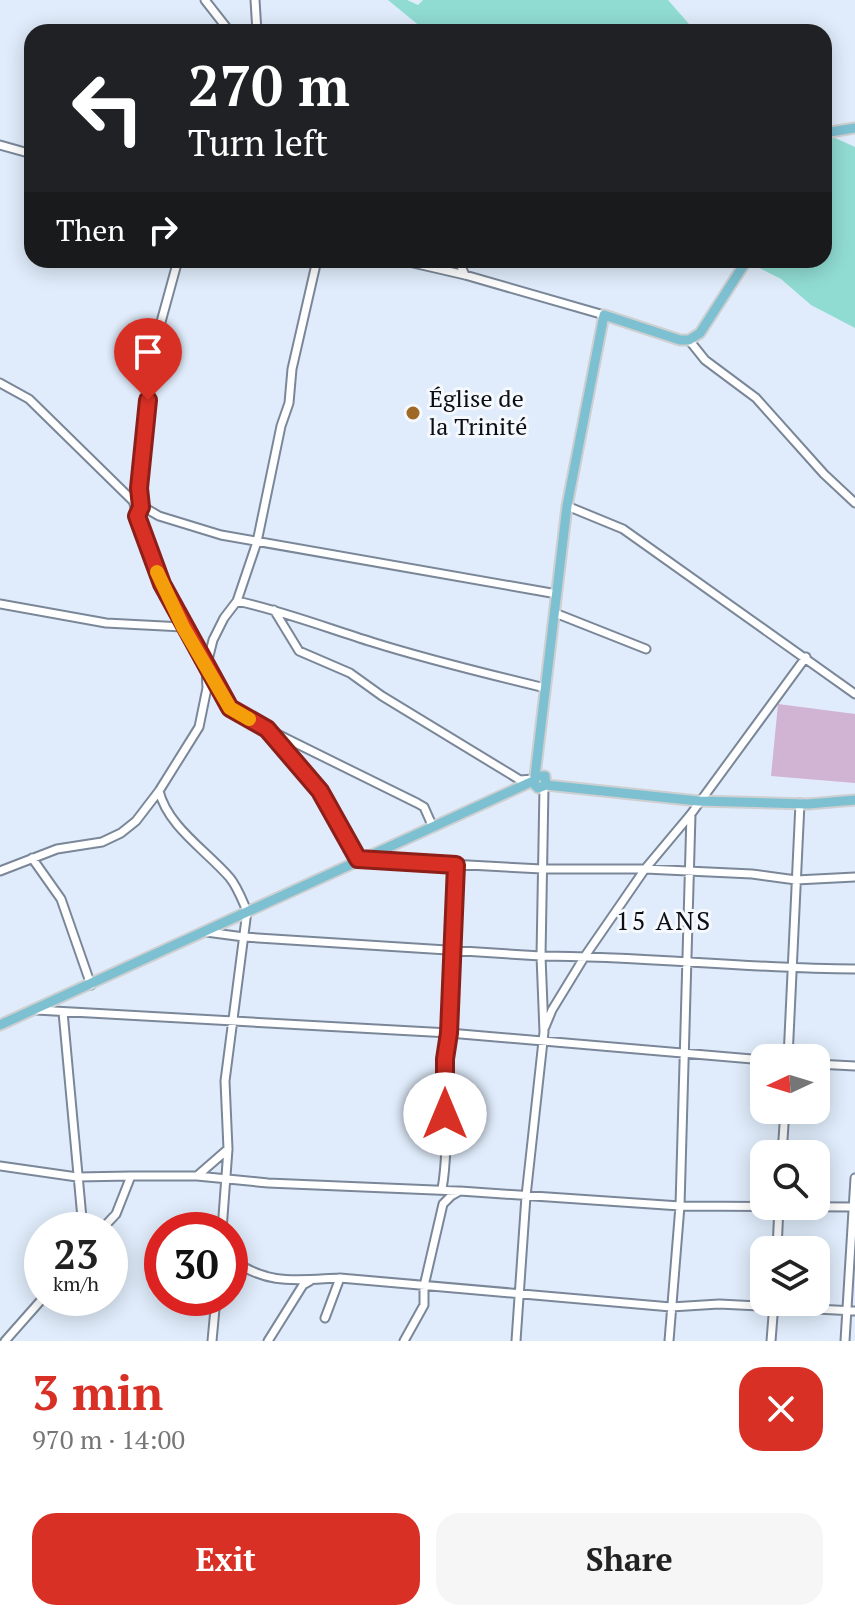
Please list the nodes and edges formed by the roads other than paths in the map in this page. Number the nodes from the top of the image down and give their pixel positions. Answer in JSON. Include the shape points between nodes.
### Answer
{"nodes":[{"id":1,"x":205,"y":0,"type":"edge"},
{"id":2,"x":255,"y":0,"type":"edge"},
{"id":3,"x":224,"y":24,"type":"edge"},
{"id":4,"x":256,"y":24,"type":"edge"},
{"id":5,"x":855,"y":128,"type":"edge"},
{"id":6,"x":832,"y":132,"type":"edge"},
{"id":7,"x":0,"y":145,"type":"edge"},
{"id":8,"x":24,"y":152,"type":"edge"},
{"id":9,"x":176,"y":268,"type":"edge"},
{"id":10,"x":315,"y":268,"type":"edge"},
{"id":11,"x":435,"y":268,"type":"edge"},
{"id":12,"x":462,"y":268,"type":"edge"},
{"id":13,"x":742,"y":268,"type":"edge"},
{"id":14,"x":465,"y":275,"type":"junction"},
{"id":15,"x":604,"y":315,"type":"junction"},
{"id":16,"x":689,"y":340,"type":"junction"},
{"id":17,"x":0,"y":383,"type":"edge"},
{"id":18,"x":133,"y":501,"type":"junction"},
{"id":19,"x":855,"y":503,"type":"edge"},
{"id":20,"x":567,"y":506,"type":"junction"},
{"id":21,"x":141,"y":507,"type":"junction"},
{"id":22,"x":137,"y":516,"type":"junction"},
{"id":23,"x":257,"y":542,"type":"junction"},
{"id":24,"x":557,"y":594,"type":"junction"},
{"id":25,"x":237,"y":601,"type":"junction"},
{"id":26,"x":0,"y":604,"type":"edge"},
{"id":27,"x":273,"y":609,"type":"junction"},
{"id":28,"x":555,"y":613,"type":"junction"},
{"id":29,"x":183,"y":627,"type":"junction"},
{"id":30,"x":646,"y":649,"type":"dead end"},
{"id":31,"x":806,"y":657,"type":"junction"},
{"id":32,"x":206,"y":668,"type":"junction"},
{"id":33,"x":545,"y":688,"type":"junction"},
{"id":34,"x":855,"y":694,"type":"edge"},
{"id":35,"x":267,"y":729,"type":"junction"},
{"id":36,"x":534,"y":779,"type":"junction"},
{"id":37,"x":545,"y":786,"type":"junction"},
{"id":38,"x":159,"y":791,"type":"junction"},
{"id":39,"x":855,"y":800,"type":"edge"},
{"id":40,"x":698,"y":801,"type":"junction"},
{"id":41,"x":800,"y":803,"type":"junction"},
{"id":42,"x":691,"y":814,"type":"junction"},
{"id":43,"x":432,"y":825,"type":"junction"},
{"id":44,"x":32,"y":858,"type":"junction"},
{"id":45,"x":358,"y":859,"type":"junction"},
{"id":46,"x":456,"y":865,"type":"junction"},
{"id":47,"x":542,"y":869,"type":"junction"},
{"id":48,"x":645,"y":869,"type":"junction"},
{"id":49,"x":0,"y":871,"type":"edge"},
{"id":50,"x":688,"y":872,"type":"junction"},
{"id":51,"x":855,"y":877,"type":"edge"},
{"id":52,"x":796,"y":880,"type":"junction"},
{"id":53,"x":247,"y":911,"type":"junction"},
{"id":54,"x":204,"y":932,"type":"junction"},
{"id":55,"x":244,"y":937,"type":"junction"},
{"id":56,"x":453,"y":948,"type":"junction"},
{"id":57,"x":541,"y":956,"type":"junction"},
{"id":58,"x":585,"y":956,"type":"junction"},
{"id":59,"x":688,"y":961,"type":"junction"},
{"id":60,"x":793,"y":969,"type":"junction"},
{"id":61,"x":855,"y":969,"type":"edge"},
{"id":62,"x":91,"y":985,"type":"junction"},
{"id":63,"x":36,"y":1010,"type":"junction"},
{"id":64,"x":63,"y":1012,"type":"junction"},
{"id":65,"x":233,"y":1020,"type":"junction"},
{"id":66,"x":0,"y":1025,"type":"edge"},
{"id":67,"x":449,"y":1033,"type":"junction"},
{"id":68,"x":543,"y":1036,"type":"junction"},
{"id":69,"x":789,"y":1044,"type":"edge"},
{"id":70,"x":684,"y":1053,"type":"junction"},
{"id":71,"x":750,"y":1059,"type":"edge"},
{"id":72,"x":830,"y":1065,"type":"edge"},
{"id":73,"x":855,"y":1066,"type":"edge"},
{"id":74,"x":228,"y":1149,"type":"junction"},
{"id":75,"x":0,"y":1166,"type":"edge"},
{"id":76,"x":131,"y":1176,"type":"junction"},
{"id":77,"x":197,"y":1176,"type":"junction"},
{"id":78,"x":77,"y":1177,"type":"junction"},
{"id":79,"x":227,"y":1178,"type":"junction"},
{"id":80,"x":855,"y":1178,"type":"edge"},
{"id":81,"x":442,"y":1189,"type":"junction"},
{"id":82,"x":460,"y":1191,"type":"junction"},
{"id":83,"x":526,"y":1196,"type":"junction"},
{"id":84,"x":680,"y":1206,"type":"junction"},
{"id":85,"x":750,"y":1206,"type":"edge"},
{"id":86,"x":830,"y":1207,"type":"edge"},
{"id":87,"x":854,"y":1207,"type":"edge"},
{"id":88,"x":81,"y":1212,"type":"edge"},
{"id":89,"x":117,"y":1212,"type":"edge"},
{"id":90,"x":224,"y":1212,"type":"edge"},
{"id":91,"x":248,"y":1269,"type":"edge"},
{"id":92,"x":340,"y":1278,"type":"junction"},
{"id":93,"x":313,"y":1280,"type":"junction"},
{"id":94,"x":424,"y":1286,"type":"junction"},
{"id":95,"x":519,"y":1292,"type":"junction"},
{"id":96,"x":750,"y":1304,"type":"edge"},
{"id":97,"x":671,"y":1307,"type":"junction"},
{"id":98,"x":830,"y":1308,"type":"edge"},
{"id":99,"x":851,"y":1310,"type":"edge"},
{"id":100,"x":27,"y":1316,"type":"edge"},
{"id":101,"x":214,"y":1316,"type":"edge"},
{"id":102,"x":773,"y":1316,"type":"edge"},
{"id":103,"x":325,"y":1318,"type":"dead end"},
{"id":104,"x":5,"y":1341,"type":"edge"},
{"id":105,"x":212,"y":1341,"type":"edge"},
{"id":106,"x":268,"y":1341,"type":"edge"},
{"id":107,"x":404,"y":1341,"type":"edge"},
{"id":108,"x":516,"y":1341,"type":"edge"},
{"id":109,"x":669,"y":1341,"type":"edge"},
{"id":110,"x":771,"y":1341,"type":"edge"},
{"id":111,"x":845,"y":1341,"type":"edge"}],
"edges":[{"from":1,"to":3,"type":"street"},
{"from":2,"to":4,"type":"street"},
{"from":5,"to":6,"type":"main road"},
{"from":7,"to":8,"type":"street"},
{"from":9,"to":21,"type":"street","via":[[152,360]]},
{"from":10,"to":23,"type":"street"},
{"from":11,"to":14,"type":"street"},
{"from":12,"to":14,"type":"street"},
{"from":13,"to":16,"type":"main road","via":[[700,333]]},
{"from":14,"to":15,"type":"street"},
{"from":15,"to":16,"type":"main road"},
{"from":15,"to":20,"type":"main road"},
{"from":16,"to":19,"type":"street","via":[[705,360],[756,398]]},
{"from":17,"to":18,"type":"street","via":[[29,399]]},
{"from":18,"to":21,"type":"street"},
{"from":18,"to":22,"type":"street"},
{"from":20,"to":24,"type":"main road"},
{"from":20,"to":31,"type":"street","via":[[623,529]]},
{"from":21,"to":22,"type":"street"},
{"from":21,"to":23,"type":"street","via":[[185,525]]},
{"from":22,"to":29,"type":"street"},
{"from":23,"to":24,"type":"street"},
{"from":23,"to":25,"type":"street"},
{"from":24,"to":28,"type":"main road"},
{"from":25,"to":27,"type":"street"},
{"from":25,"to":32,"type":"street","via":[[213,640]]},
{"from":26,"to":29,"type":"street","via":[[106,623]]},
{"from":27,"to":33,"type":"street","via":[[374,643]]},
{"from":27,"to":36,"type":"street","via":[[299,651],[350,673],[520,780]]},
{"from":28,"to":30,"type":"street"},
{"from":28,"to":33,"type":"main road"},
{"from":29,"to":32,"type":"street"},
{"from":31,"to":34,"type":"street"},
{"from":31,"to":40,"type":"street"},
{"from":32,"to":35,"type":"street","via":[[230,708]]},
{"from":32,"to":38,"type":"street","via":[[199,727]]},
{"from":33,"to":36,"type":"main road"},
{"from":35,"to":43,"type":"street","via":[[424,807]]},
{"from":35,"to":45,"type":"street","via":[[320,791]]},
{"from":36,"to":37,"type":"main road","via":[[545,776]]},
{"from":36,"to":43,"type":"main road"},
{"from":37,"to":40,"type":"main road"},
{"from":37,"to":47,"type":"street"},
{"from":38,"to":44,"type":"street","via":[[121,833]]},
{"from":38,"to":53,"type":"street","via":[[163,805],[189,837],[229,877]]},
{"from":39,"to":41,"type":"main road"},
{"from":40,"to":41,"type":"main road"},
{"from":40,"to":42,"type":"street"},
{"from":41,"to":52,"type":"street"},
{"from":42,"to":48,"type":"street"},
{"from":42,"to":50,"type":"street"},
{"from":43,"to":45,"type":"main road"},
{"from":44,"to":49,"type":"street"},
{"from":44,"to":62,"type":"street","via":[[61,899]]},
{"from":45,"to":46,"type":"street"},
{"from":45,"to":53,"type":"main road"},
{"from":46,"to":47,"type":"street"},
{"from":46,"to":56,"type":"street"},
{"from":47,"to":48,"type":"street"},
{"from":47,"to":57,"type":"street"},
{"from":48,"to":50,"type":"street"},
{"from":48,"to":58,"type":"street"},
{"from":50,"to":52,"type":"street"},
{"from":50,"to":59,"type":"street"},
{"from":51,"to":52,"type":"street"},
{"from":52,"to":60,"type":"street"},
{"from":53,"to":54,"type":"main road"},
{"from":53,"to":55,"type":"street"},
{"from":54,"to":55,"type":"street"},
{"from":54,"to":62,"type":"main road"},
{"from":55,"to":56,"type":"street"},
{"from":55,"to":65,"type":"street"},
{"from":56,"to":57,"type":"street"},
{"from":56,"to":67,"type":"street"},
{"from":57,"to":58,"type":"street"},
{"from":57,"to":68,"type":"street"},
{"from":58,"to":59,"type":"street"},
{"from":58,"to":68,"type":"street","via":[[552,1010]]},
{"from":59,"to":60,"type":"street"},
{"from":59,"to":70,"type":"street"},
{"from":60,"to":61,"type":"street"},
{"from":60,"to":69,"type":"street"},
{"from":62,"to":63,"type":"main road"},
{"from":63,"to":64,"type":"street"},
{"from":63,"to":66,"type":"main road"},
{"from":64,"to":65,"type":"street"},
{"from":64,"to":78,"type":"street"},
{"from":65,"to":67,"type":"street"},
{"from":65,"to":74,"type":"street","via":[[225,1081]]},
{"from":67,"to":68,"type":"street"},
{"from":67,"to":81,"type":"street"},
{"from":68,"to":70,"type":"street"},
{"from":68,"to":83,"type":"street"},
{"from":70,"to":71,"type":"street"},
{"from":70,"to":84,"type":"street"},
{"from":72,"to":73,"type":"street"},
{"from":74,"to":77,"type":"street"},
{"from":74,"to":79,"type":"street"},
{"from":75,"to":78,"type":"street"},
{"from":76,"to":77,"type":"street"},
{"from":76,"to":78,"type":"street"},
{"from":76,"to":89,"type":"street"},
{"from":77,"to":79,"type":"street"},
{"from":78,"to":88,"type":"street"},
{"from":79,"to":81,"type":"street"},
{"from":79,"to":90,"type":"street"},
{"from":80,"to":87,"type":"street"},
{"from":81,"to":82,"type":"street"},
{"from":82,"to":83,"type":"street"},
{"from":82,"to":94,"type":"street","via":[[443,1204]]},
{"from":83,"to":84,"type":"street"},
{"from":83,"to":95,"type":"street"},
{"from":84,"to":85,"type":"street"},
{"from":84,"to":97,"type":"street"},
{"from":86,"to":87,"type":"street"},
{"from":87,"to":99,"type":"street"},
{"from":91,"to":93,"type":"street","via":[[260,1277]]},
{"from":92,"to":93,"type":"street"},
{"from":92,"to":94,"type":"street"},
{"from":92,"to":103,"type":"street"},
{"from":93,"to":106,"type":"street","via":[[303,1285]]},
{"from":94,"to":95,"type":"street"},
{"from":94,"to":107,"type":"street","via":[[421,1315]]},
{"from":95,"to":97,"type":"street"},
{"from":95,"to":108,"type":"street"},
{"from":96,"to":97,"type":"street"},
{"from":97,"to":109,"type":"street"},
{"from":98,"to":99,"type":"street"},
{"from":99,"to":111,"type":"street"},
{"from":100,"to":104,"type":"street"},
{"from":101,"to":105,"type":"street"},
{"from":102,"to":110,"type":"street"}]}
